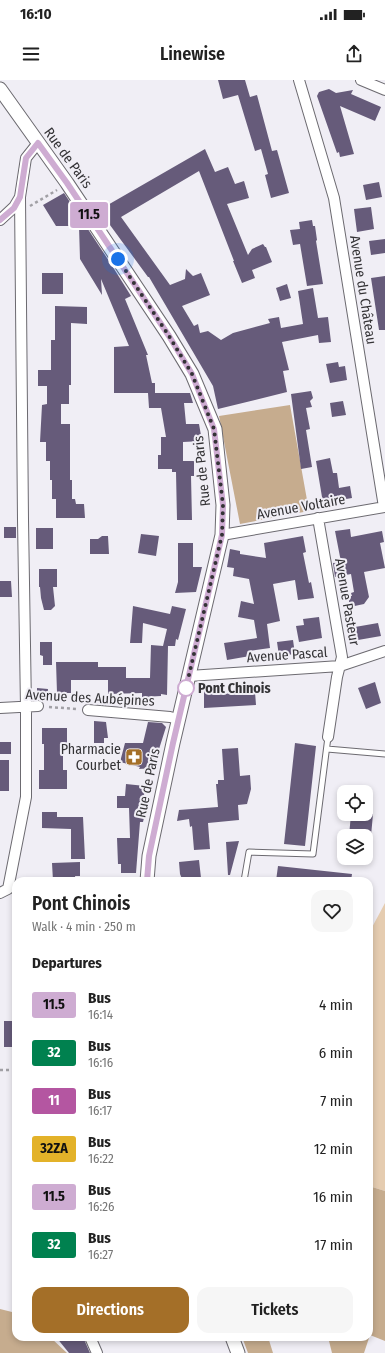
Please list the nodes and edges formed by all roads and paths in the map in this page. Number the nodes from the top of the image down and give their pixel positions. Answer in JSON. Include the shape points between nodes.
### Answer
{"nodes":[{"id":1,"x":299,"y":80,"type":"edge"},
{"id":2,"x":361,"y":80,"type":"edge"},
{"id":3,"x":0,"y":89,"type":"edge"},
{"id":4,"x":385,"y":90,"type":"edge"},
{"id":5,"x":38,"y":143,"type":"junction"},
{"id":6,"x":67,"y":183,"type":"junction"},
{"id":7,"x":20,"y":197,"type":"junction"},
{"id":8,"x":20,"y":213,"type":"junction"},
{"id":9,"x":0,"y":220,"type":"edge"},
{"id":10,"x":384,"y":507,"type":"edge"},
{"id":11,"x":318,"y":518,"type":"junction"},
{"id":12,"x":222,"y":535,"type":"junction"},
{"id":13,"x":385,"y":651,"type":"edge"},
{"id":14,"x":340,"y":666,"type":"junction"},
{"id":15,"x":189,"y":676,"type":"junction"},
{"id":16,"x":38,"y":706,"type":"joint"},
{"id":17,"x":0,"y":708,"type":"edge"},
{"id":18,"x":26,"y":708,"type":"junction"},
{"id":19,"x":88,"y":710,"type":"joint"},
{"id":20,"x":178,"y":719,"type":"junction"},
{"id":21,"x":328,"y":737,"type":"joint"},
{"id":22,"x":327,"y":749,"type":"junction"},
{"id":23,"x":385,"y":754,"type":"edge"},
{"id":24,"x":147,"y":877,"type":"edge"},
{"id":25,"x":245,"y":877,"type":"edge"},
{"id":26,"x":0,"y":893,"type":"edge"},
{"id":27,"x":0,"y":1070,"type":"edge"},
{"id":28,"x":12,"y":1070,"type":"edge"},
{"id":29,"x":92,"y":1341,"type":"edge"},
{"id":30,"x":234,"y":1341,"type":"edge"},
{"id":31,"x":97,"y":1353,"type":"edge"},
{"id":32,"x":238,"y":1353,"type":"edge"}],
"edges":[{"from":1,"to":10,"type":"street","name":"Avenue du Château","via":[[334,198]]},
{"from":2,"to":4,"type":"street"},
{"from":3,"to":5,"type":"street","name":"Rue de Paris"},
{"from":5,"to":6,"type":"street","name":"Rue de Paris"},
{"from":5,"to":7,"type":"street","via":[[26,158]]},
{"from":6,"to":8,"type":"path"},
{"from":6,"to":12,"type":"street","name":"Rue de Paris","via":[[192,374],[214,429],[223,505]]},
{"from":7,"to":8,"type":"street"},
{"from":7,"to":9,"type":"street","via":[[14,208]]},
{"from":8,"to":18,"type":"street"},
{"from":10,"to":11,"type":"street","name":"Avenue Voltaire"},
{"from":11,"to":12,"type":"street","name":"Avenue Voltaire"},
{"from":11,"to":14,"type":"street","name":"Avenue Pasteur","via":[[342,657]]},
{"from":12,"to":15,"type":"street","name":"Rue de Paris"},
{"from":13,"to":14,"type":"street","name":"Avenue Pascal"},
{"from":14,"to":15,"type":"street","name":"Avenue Pascal"},
{"from":14,"to":21,"type":"street","name":"Avenue Pasteur"},
{"from":15,"to":20,"type":"street","name":"Rue de Paris"},
{"from":16,"to":18,"type":"street","name":"Avenue des Aubépines"},
{"from":16,"to":19,"type":"path","name":"Avenue des Aubépines"},
{"from":17,"to":18,"type":"street","name":"Avenue des Aubépines"},
{"from":18,"to":26,"type":"street","via":[[26,797],[8,889]]},
{"from":19,"to":20,"type":"street","name":"Avenue des Aubépines"},
{"from":20,"to":24,"type":"street","name":"Rue de Paris","via":[[149,856]]},
{"from":21,"to":22,"type":"lane"},
{"from":22,"to":23,"type":"lane"},
{"from":22,"to":25,"type":"lane","via":[[313,854],[249,852]]},
{"from":27,"to":28,"type":"path"},
{"from":29,"to":31,"type":"street"},
{"from":30,"to":32,"type":"street"}]}
